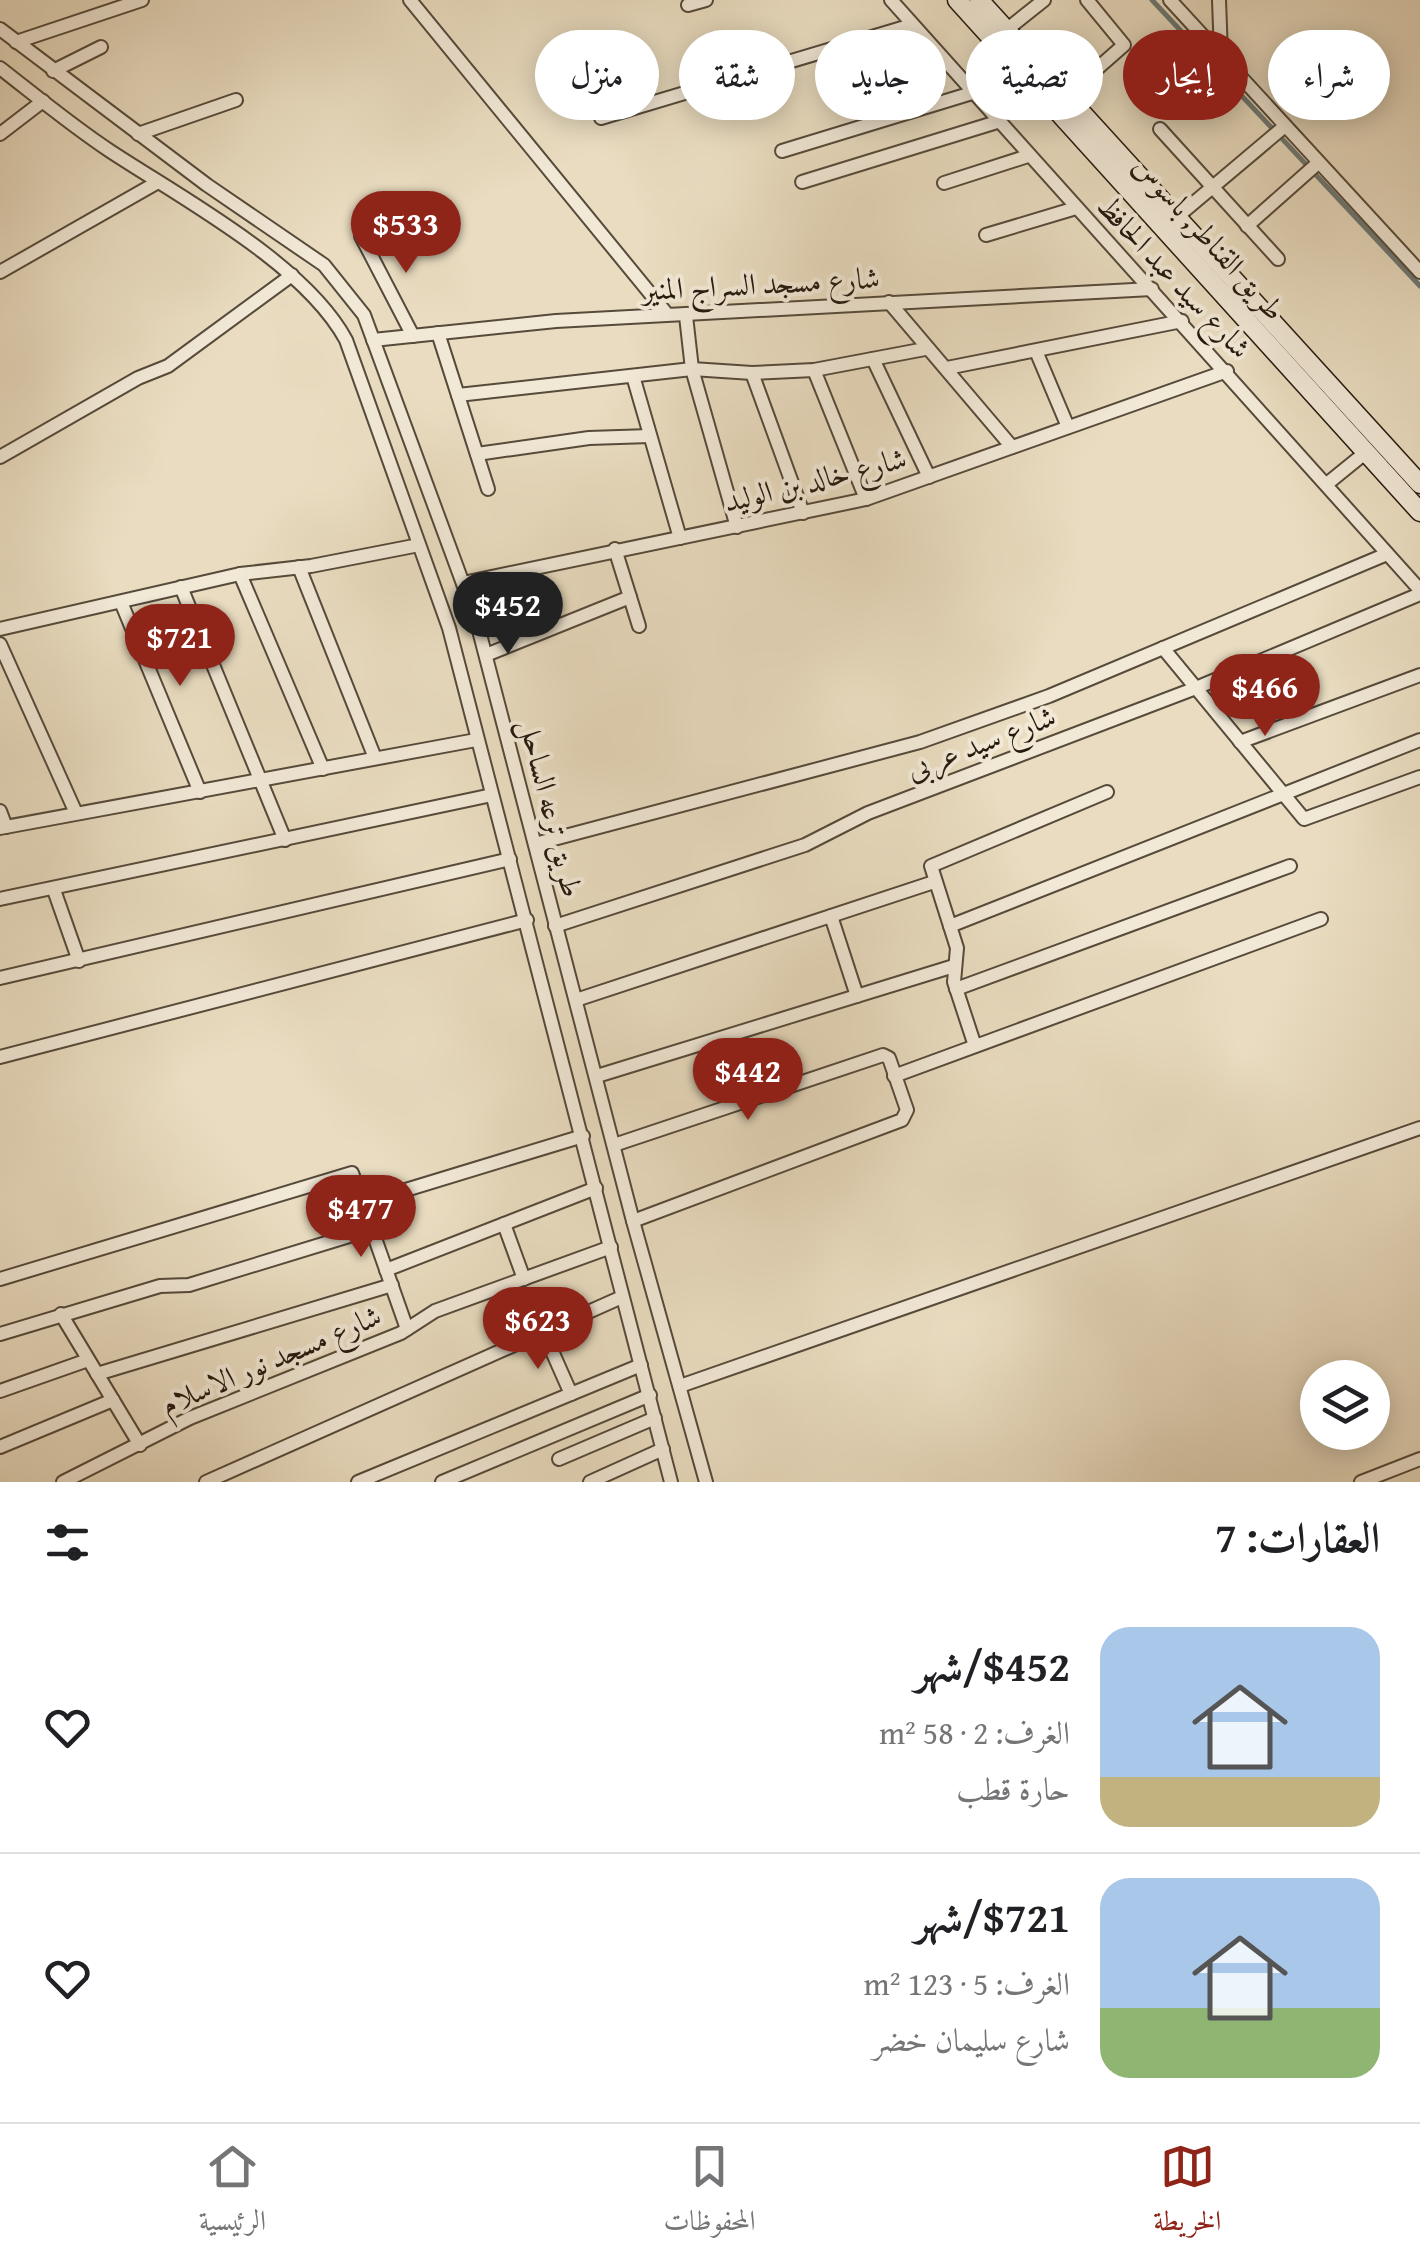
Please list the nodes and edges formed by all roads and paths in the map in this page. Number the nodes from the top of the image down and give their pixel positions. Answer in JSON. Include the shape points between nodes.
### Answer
{"nodes":[{"id":1,"x":142,"y":0,"type":"edge"},
{"id":2,"x":410,"y":0,"type":"edge"},
{"id":3,"x":706,"y":0,"type":"edge"},
{"id":4,"x":890,"y":0,"type":"edge"},
{"id":5,"x":957,"y":0,"type":"edge"},
{"id":6,"x":978,"y":0,"type":"edge"},
{"id":7,"x":1044,"y":0,"type":"edge"},
{"id":8,"x":1087,"y":0,"type":"edge"},
{"id":9,"x":1170,"y":0,"type":"edge"},
{"id":10,"x":1218,"y":0,"type":"edge"},
{"id":11,"x":688,"y":5,"type":"dead end"},
{"id":12,"x":912,"y":25,"type":"junction"},
{"id":13,"x":0,"y":29,"type":"edge"},
{"id":14,"x":1005,"y":30,"type":"joint"},
{"id":15,"x":1198,"y":30,"type":"edge"},
{"id":16,"x":1220,"y":30,"type":"edge"},
{"id":17,"x":16,"y":42,"type":"junction"},
{"id":18,"x":101,"y":47,"type":"dead end"},
{"id":19,"x":1103,"y":63,"type":"edge"},
{"id":20,"x":0,"y":68,"type":"edge"},
{"id":21,"x":54,"y":71,"type":"junction"},
{"id":22,"x":1248,"y":84,"type":"edge"},
{"id":23,"x":966,"y":86,"type":"edge"},
{"id":24,"x":966,"y":95,"type":"edge"},
{"id":25,"x":236,"y":100,"type":"dead end"},
{"id":26,"x":43,"y":101,"type":"junction"},
{"id":27,"x":659,"y":101,"type":"edge"},
{"id":28,"x":1088,"y":120,"type":"edge"},
{"id":29,"x":997,"y":122,"type":"joint"},
{"id":30,"x":1285,"y":126,"type":"junction"},
{"id":31,"x":1160,"y":128,"type":"dead end"},
{"id":32,"x":0,"y":134,"type":"edge"},
{"id":33,"x":138,"y":134,"type":"junction"},
{"id":34,"x":782,"y":151,"type":"dead end"},
{"id":35,"x":1028,"y":156,"type":"junction"},
{"id":36,"x":1318,"y":163,"type":"junction"},
{"id":37,"x":158,"y":182,"type":"junction"},
{"id":38,"x":802,"y":182,"type":"dead end"},
{"id":39,"x":944,"y":183,"type":"dead end"},
{"id":40,"x":1212,"y":188,"type":"junction"},
{"id":41,"x":1076,"y":208,"type":"junction"},
{"id":42,"x":1177,"y":217,"type":"junction"},
{"id":43,"x":1247,"y":226,"type":"junction"},
{"id":44,"x":986,"y":235,"type":"dead end"},
{"id":45,"x":361,"y":236,"type":"dead end"},
{"id":46,"x":1278,"y":259,"type":"dead end"},
{"id":47,"x":0,"y":272,"type":"edge"},
{"id":48,"x":1420,"y":272,"type":"edge"},
{"id":49,"x":292,"y":275,"type":"junction"},
{"id":50,"x":1152,"y":289,"type":"junction"},
{"id":51,"x":888,"y":302,"type":"junction"},
{"id":52,"x":667,"y":314,"type":"junction"},
{"id":53,"x":686,"y":316,"type":"junction"},
{"id":54,"x":1182,"y":322,"type":"junction"},
{"id":55,"x":438,"y":332,"type":"junction"},
{"id":56,"x":413,"y":336,"type":"junction"},
{"id":57,"x":373,"y":340,"type":"junction"},
{"id":58,"x":925,"y":349,"type":"junction"},
{"id":59,"x":1036,"y":350,"type":"junction"},
{"id":60,"x":874,"y":359,"type":"junction"},
{"id":61,"x":947,"y":368,"type":"junction"},
{"id":62,"x":692,"y":369,"type":"junction"},
{"id":63,"x":814,"y":370,"type":"junction"},
{"id":64,"x":1227,"y":371,"type":"junction"},
{"id":65,"x":752,"y":373,"type":"junction"},
{"id":66,"x":633,"y":376,"type":"junction"},
{"id":67,"x":458,"y":395,"type":"junction"},
{"id":68,"x":1068,"y":427,"type":"junction"},
{"id":69,"x":650,"y":436,"type":"junction"},
{"id":70,"x":1012,"y":447,"type":"junction"},
{"id":71,"x":1365,"y":453,"type":"junction"},
{"id":72,"x":477,"y":454,"type":"junction"},
{"id":73,"x":0,"y":457,"type":"edge"},
{"id":74,"x":928,"y":477,"type":"junction"},
{"id":75,"x":1328,"y":483,"type":"junction"},
{"id":76,"x":1420,"y":484,"type":"edge"},
{"id":77,"x":488,"y":489,"type":"dead end"},
{"id":78,"x":866,"y":499,"type":"junction"},
{"id":79,"x":1420,"y":512,"type":"edge"},
{"id":80,"x":803,"y":513,"type":"junction"},
{"id":81,"x":737,"y":527,"type":"junction"},
{"id":82,"x":680,"y":538,"type":"junction"},
{"id":83,"x":419,"y":545,"type":"junction"},
{"id":84,"x":615,"y":550,"type":"junction"},
{"id":85,"x":1387,"y":554,"type":"junction"},
{"id":86,"x":299,"y":567,"type":"junction"},
{"id":87,"x":240,"y":574,"type":"junction"},
{"id":88,"x":463,"y":583,"type":"junction"},
{"id":89,"x":181,"y":587,"type":"junction"},
{"id":90,"x":1420,"y":592,"type":"edge"},
{"id":91,"x":630,"y":597,"type":"junction"},
{"id":92,"x":122,"y":602,"type":"junction"},
{"id":93,"x":639,"y":626,"type":"dead end"},
{"id":94,"x":0,"y":629,"type":"edge"},
{"id":95,"x":0,"y":644,"type":"edge"},
{"id":96,"x":1163,"y":648,"type":"junction"},
{"id":97,"x":486,"y":655,"type":"junction"},
{"id":98,"x":1420,"y":675,"type":"edge"},
{"id":99,"x":1196,"y":688,"type":"junction"},
{"id":100,"x":476,"y":740,"type":"junction"},
{"id":101,"x":1420,"y":740,"type":"edge"},
{"id":102,"x":1240,"y":742,"type":"junction"},
{"id":103,"x":375,"y":758,"type":"junction"},
{"id":104,"x":323,"y":768,"type":"junction"},
{"id":105,"x":1420,"y":777,"type":"edge"},
{"id":106,"x":264,"y":779,"type":"junction"},
{"id":107,"x":200,"y":792,"type":"junction"},
{"id":108,"x":1107,"y":792,"type":"dead end"},
{"id":109,"x":492,"y":795,"type":"junction"},
{"id":110,"x":1282,"y":795,"type":"junction"},
{"id":111,"x":0,"y":811,"type":"edge"},
{"id":112,"x":76,"y":813,"type":"junction"},
{"id":113,"x":3,"y":827,"type":"edge"},
{"id":114,"x":286,"y":840,"type":"junction"},
{"id":115,"x":535,"y":844,"type":"junction"},
{"id":116,"x":510,"y":859,"type":"junction"},
{"id":117,"x":1290,"y":866,"type":"dead end"},
{"id":118,"x":934,"y":882,"type":"junction"},
{"id":119,"x":54,"y":890,"type":"junction"},
{"id":120,"x":0,"y":899,"type":"edge"},
{"id":121,"x":832,"y":916,"type":"junction"},
{"id":122,"x":1320,"y":918,"type":"dead end"},
{"id":123,"x":527,"y":920,"type":"junction"},
{"id":124,"x":556,"y":926,"type":"junction"},
{"id":125,"x":950,"y":926,"type":"junction"},
{"id":126,"x":79,"y":962,"type":"junction"},
{"id":127,"x":954,"y":966,"type":"junction"},
{"id":128,"x":0,"y":978,"type":"edge"},
{"id":129,"x":956,"y":989,"type":"junction"},
{"id":130,"x":857,"y":996,"type":"junction"},
{"id":131,"x":576,"y":1000,"type":"junction"},
{"id":132,"x":975,"y":1046,"type":"junction"},
{"id":133,"x":0,"y":1057,"type":"edge"},
{"id":134,"x":597,"y":1076,"type":"junction"},
{"id":135,"x":894,"y":1076,"type":"junction"},
{"id":136,"x":1420,"y":1128,"type":"edge"},
{"id":137,"x":583,"y":1136,"type":"junction"},
{"id":138,"x":614,"y":1145,"type":"junction"},
{"id":139,"x":596,"y":1188,"type":"junction"},
{"id":140,"x":363,"y":1204,"type":"junction"},
{"id":141,"x":633,"y":1222,"type":"junction"},
{"id":142,"x":504,"y":1224,"type":"junction"},
{"id":143,"x":372,"y":1229,"type":"junction"},
{"id":144,"x":611,"y":1246,"type":"junction"},
{"id":145,"x":386,"y":1270,"type":"junction"},
{"id":146,"x":0,"y":1279,"type":"edge"},
{"id":147,"x":524,"y":1279,"type":"junction"},
{"id":148,"x":392,"y":1285,"type":"junction"},
{"id":149,"x":622,"y":1297,"type":"junction"},
{"id":150,"x":61,"y":1314,"type":"junction"},
{"id":151,"x":407,"y":1329,"type":"junction"},
{"id":152,"x":544,"y":1333,"type":"junction"},
{"id":153,"x":0,"y":1334,"type":"edge"},
{"id":154,"x":88,"y":1360,"type":"junction"},
{"id":155,"x":642,"y":1366,"type":"junction"},
{"id":156,"x":97,"y":1374,"type":"junction"},
{"id":157,"x":680,"y":1386,"type":"junction"},
{"id":158,"x":0,"y":1390,"type":"edge"},
{"id":159,"x":570,"y":1394,"type":"junction"},
{"id":160,"x":650,"y":1394,"type":"junction"},
{"id":161,"x":112,"y":1400,"type":"junction"},
{"id":162,"x":655,"y":1418,"type":"junction"},
{"id":163,"x":140,"y":1445,"type":"junction"},
{"id":164,"x":0,"y":1447,"type":"edge"},
{"id":165,"x":663,"y":1449,"type":"junction"},
{"id":166,"x":1420,"y":1458,"type":"edge"},
{"id":167,"x":559,"y":1460,"type":"dead end"},
{"id":168,"x":63,"y":1482,"type":"edge"},
{"id":169,"x":206,"y":1482,"type":"edge"},
{"id":170,"x":358,"y":1482,"type":"edge"},
{"id":171,"x":442,"y":1482,"type":"edge"},
{"id":172,"x":590,"y":1482,"type":"edge"},
{"id":173,"x":672,"y":1482,"type":"edge"},
{"id":174,"x":706,"y":1482,"type":"edge"},
{"id":175,"x":1361,"y":1482,"type":"edge"}],
"edges":[{"from":1,"to":17,"type":"street"},
{"from":2,"to":52,"type":"street"},
{"from":3,"to":11,"type":"street"},
{"from":4,"to":12,"type":"street","name":"شارع سيد عبد الحافظ"},
{"from":5,"to":71,"type":"main road","name":"طريق القناطر, باسوس"},
{"from":6,"to":14,"type":"main road","name":"طريق القناطر, باسوس"},
{"from":7,"to":14,"type":"street"},
{"from":8,"to":19,"type":"street","via":[[1124,45]]},
{"from":9,"to":15,"type":"street"},
{"from":10,"to":16,"type":"street"},
{"from":12,"to":23,"type":"street","name":"شارع سيد عبد الحافظ"},
{"from":12,"to":27,"type":"street"},
{"from":13,"to":17,"type":"street","name":"طريق ترعه الساحل"},
{"from":17,"to":21,"type":"street","name":"طريق ترعه الساحل"},
{"from":18,"to":21,"type":"street"},
{"from":20,"to":26,"type":"street","name":"طريق ترعه الساحل"},
{"from":21,"to":33,"type":"street","name":"طريق ترعه الساحل"},
{"from":22,"to":30,"type":"street"},
{"from":24,"to":34,"type":"street"},
{"from":25,"to":33,"type":"street"},
{"from":26,"to":32,"type":"street"},
{"from":26,"to":37,"type":"street","name":"طريق ترعه الساحل"},
{"from":28,"to":42,"type":"main road","name":"طريق القناطر, باسوس"},
{"from":29,"to":35,"type":"street","name":"شارع سيد عبد الحافظ"},
{"from":29,"to":38,"type":"street"},
{"from":30,"to":36,"type":"street"},
{"from":30,"to":40,"type":"street"},
{"from":31,"to":40,"type":"street"},
{"from":33,"to":57,"type":"street","name":"طريق ترعه الساحل","via":[[324,265],[359,306]]},
{"from":35,"to":39,"type":"street"},
{"from":35,"to":41,"type":"street","name":"شارع سيد عبد الحافظ"},
{"from":36,"to":43,"type":"street"},
{"from":36,"to":48,"type":"street"},
{"from":37,"to":47,"type":"street"},
{"from":37,"to":49,"type":"street","name":"طريق ترعه الساحل"},
{"from":40,"to":42,"type":"street"},
{"from":40,"to":43,"type":"street"},
{"from":41,"to":44,"type":"street"},
{"from":41,"to":50,"type":"street","name":"شارع سيد عبد الحافظ"},
{"from":42,"to":76,"type":"main road","name":"طريق القناطر, باسوس"},
{"from":43,"to":46,"type":"street"},
{"from":45,"to":56,"type":"street"},
{"from":49,"to":73,"type":"street","via":[[168,366]]},
{"from":49,"to":83,"type":"street","name":"طريق ترعه الساحل","via":[[346,340]]},
{"from":50,"to":51,"type":"street","name":"شارع مسجد السراج المنير"},
{"from":50,"to":54,"type":"street","name":"شارع سيد عبد الحافظ"},
{"from":51,"to":53,"type":"street","name":"شارع مسجد السراج المنير"},
{"from":51,"to":58,"type":"street"},
{"from":52,"to":53,"type":"street","name":"شارع مسجد السراج المنير"},
{"from":52,"to":55,"type":"street","name":"شارع مسجد السراج المنير"},
{"from":53,"to":62,"type":"street"},
{"from":54,"to":59,"type":"street"},
{"from":54,"to":64,"type":"street","name":"شارع سيد عبد الحافظ"},
{"from":55,"to":56,"type":"street","name":"شارع مسجد السراج المنير"},
{"from":55,"to":67,"type":"street"},
{"from":56,"to":57,"type":"street","name":"شارع مسجد السراج المنير"},
{"from":57,"to":88,"type":"street","name":"طريق ترعه الساحل"},
{"from":58,"to":60,"type":"street"},
{"from":58,"to":61,"type":"street"},
{"from":59,"to":61,"type":"street"},
{"from":59,"to":68,"type":"street"},
{"from":60,"to":63,"type":"street"},
{"from":60,"to":74,"type":"street"},
{"from":61,"to":70,"type":"street"},
{"from":62,"to":65,"type":"street"},
{"from":62,"to":66,"type":"street"},
{"from":62,"to":81,"type":"street"},
{"from":63,"to":65,"type":"street"},
{"from":63,"to":78,"type":"street"},
{"from":64,"to":68,"type":"street","name":"شارع خالد بن الوليد"},
{"from":64,"to":75,"type":"street","name":"شارع سيد عبد الحافظ"},
{"from":65,"to":80,"type":"street"},
{"from":66,"to":67,"type":"street"},
{"from":66,"to":69,"type":"street"},
{"from":67,"to":72,"type":"street"},
{"from":68,"to":70,"type":"street","name":"شارع خالد بن الوليد"},
{"from":69,"to":72,"type":"street"},
{"from":69,"to":82,"type":"street"},
{"from":70,"to":74,"type":"street","name":"شارع خالد بن الوليد"},
{"from":71,"to":75,"type":"street"},
{"from":71,"to":79,"type":"main road","name":"طريق القناطر, باسوس"},
{"from":72,"to":77,"type":"street"},
{"from":74,"to":78,"type":"street","name":"شارع خالد بن الوليد"},
{"from":75,"to":85,"type":"street","name":"شارع سيد عبد الحافظ"},
{"from":78,"to":80,"type":"street","name":"شارع خالد بن الوليد"},
{"from":80,"to":81,"type":"street","name":"شارع خالد بن الوليد"},
{"from":81,"to":82,"type":"street","name":"شارع خالد بن الوليد"},
{"from":82,"to":84,"type":"street","name":"شارع خالد بن الوليد"},
{"from":83,"to":86,"type":"street"},
{"from":83,"to":100,"type":"street","name":"طريق ترعه الساحل","via":[[449,628]]},
{"from":84,"to":88,"type":"street","name":"شارع خالد بن الوليد"},
{"from":84,"to":91,"type":"street"},
{"from":85,"to":90,"type":"street","name":"شارع سيد عبد الحافظ"},
{"from":85,"to":96,"type":"street"},
{"from":86,"to":87,"type":"street"},
{"from":86,"to":103,"type":"street"},
{"from":87,"to":89,"type":"street"},
{"from":87,"to":104,"type":"street"},
{"from":88,"to":97,"type":"street","name":"طريق ترعه الساحل"},
{"from":89,"to":92,"type":"street"},
{"from":89,"to":106,"type":"street"},
{"from":90,"to":99,"type":"street","name":"شارع سيد عربى"},
{"from":91,"to":93,"type":"street"},
{"from":91,"to":97,"type":"street"},
{"from":92,"to":94,"type":"street"},
{"from":92,"to":107,"type":"street"},
{"from":95,"to":112,"type":"street"},
{"from":96,"to":99,"type":"street"},
{"from":96,"to":115,"type":"street","via":[[920,742]]},
{"from":97,"to":115,"type":"street","name":"طريق ترعه الساحل"},
{"from":98,"to":102,"type":"street"},
{"from":99,"to":102,"type":"street"},
{"from":99,"to":124,"type":"street","name":"شارع سيد عربى","via":[[868,813],[806,845]]},
{"from":100,"to":103,"type":"street"},
{"from":100,"to":109,"type":"street","name":"طريق ترعه الساحل"},
{"from":101,"to":110,"type":"street"},
{"from":102,"to":110,"type":"street"},
{"from":103,"to":104,"type":"street"},
{"from":104,"to":106,"type":"street"},
{"from":105,"to":110,"type":"street","via":[[1304,819]]},
{"from":106,"to":107,"type":"street"},
{"from":106,"to":114,"type":"street"},
{"from":107,"to":112,"type":"street"},
{"from":108,"to":118,"type":"street","via":[[933,863]]},
{"from":109,"to":114,"type":"street"},
{"from":109,"to":116,"type":"street","name":"طريق ترعه الساحل"},
{"from":110,"to":125,"type":"street"},
{"from":111,"to":113,"type":"street"},
{"from":112,"to":113,"type":"street"},
{"from":114,"to":119,"type":"street"},
{"from":115,"to":124,"type":"street","name":"طريق ترعه الساحل"},
{"from":116,"to":123,"type":"street","name":"طريق ترعه الساحل"},
{"from":116,"to":126,"type":"street"},
{"from":117,"to":129,"type":"street"},
{"from":118,"to":121,"type":"street"},
{"from":118,"to":125,"type":"street"},
{"from":119,"to":120,"type":"street"},
{"from":119,"to":126,"type":"street"},
{"from":121,"to":130,"type":"street"},
{"from":121,"to":131,"type":"street"},
{"from":122,"to":132,"type":"street"},
{"from":123,"to":133,"type":"street"},
{"from":123,"to":137,"type":"street","name":"طريق ترعه الساحل"},
{"from":124,"to":131,"type":"street","name":"طريق ترعه الساحل"},
{"from":125,"to":127,"type":"street","via":[[958,954]]},
{"from":126,"to":128,"type":"street"},
{"from":127,"to":129,"type":"street"},
{"from":127,"to":130,"type":"street"},
{"from":129,"to":132,"type":"street"},
{"from":130,"to":134,"type":"street"},
{"from":131,"to":134,"type":"street","name":"طريق ترعه الساحل"},
{"from":132,"to":135,"type":"street"},
{"from":134,"to":138,"type":"street","name":"طريق ترعه الساحل"},
{"from":135,"to":138,"type":"street","via":[[884,1055]]},
{"from":135,"to":141,"type":"street","via":[[907,1110],[902,1120]]},
{"from":136,"to":157,"type":"street"},
{"from":137,"to":139,"type":"street","name":"طريق ترعه الساحل"},
{"from":137,"to":140,"type":"street"},
{"from":138,"to":141,"type":"street","name":"طريق ترعه الساحل"},
{"from":139,"to":142,"type":"street"},
{"from":139,"to":144,"type":"street","name":"طريق ترعه الساحل"},
{"from":140,"to":143,"type":"street"},
{"from":140,"to":146,"type":"street","via":[[352,1172]]},
{"from":141,"to":157,"type":"street","name":"طريق ترعه الساحل"},
{"from":142,"to":145,"type":"street"},
{"from":142,"to":147,"type":"street"},
{"from":143,"to":145,"type":"street"},
{"from":143,"to":150,"type":"street","via":[[189,1285],[160,1286]]},
{"from":144,"to":147,"type":"street","name":"شارع مسجد نور الاسلام"},
{"from":144,"to":149,"type":"street","name":"طريق ترعه الساحل"},
{"from":145,"to":148,"type":"street"},
{"from":147,"to":151,"type":"street","name":"شارع مسجد نور الاسلام","via":[[434,1311]]},
{"from":148,"to":151,"type":"street"},
{"from":148,"to":156,"type":"street"},
{"from":149,"to":152,"type":"street"},
{"from":149,"to":155,"type":"street","name":"طريق ترعه الساحل"},
{"from":150,"to":153,"type":"street"},
{"from":150,"to":154,"type":"street"},
{"from":151,"to":163,"type":"street","name":"شارع مسجد نور الاسلام"},
{"from":152,"to":159,"type":"street"},
{"from":152,"to":169,"type":"street"},
{"from":154,"to":156,"type":"street"},
{"from":154,"to":158,"type":"street"},
{"from":155,"to":159,"type":"street"},
{"from":155,"to":160,"type":"street","name":"طريق ترعه الساحل"},
{"from":156,"to":161,"type":"street"},
{"from":157,"to":174,"type":"street","name":"طريق ترعه الساحل"},
{"from":159,"to":170,"type":"street"},
{"from":160,"to":162,"type":"street","name":"طريق ترعه الساحل"},
{"from":160,"to":171,"type":"street"},
{"from":161,"to":163,"type":"street"},
{"from":161,"to":164,"type":"street"},
{"from":162,"to":165,"type":"street","name":"طريق ترعه الساحل"},
{"from":162,"to":167,"type":"street"},
{"from":163,"to":168,"type":"street","name":"شارع مسجد نور الاسلام"},
{"from":165,"to":172,"type":"street"},
{"from":165,"to":173,"type":"street","name":"طريق ترعه الساحل"},
{"from":166,"to":175,"type":"street"}]}
